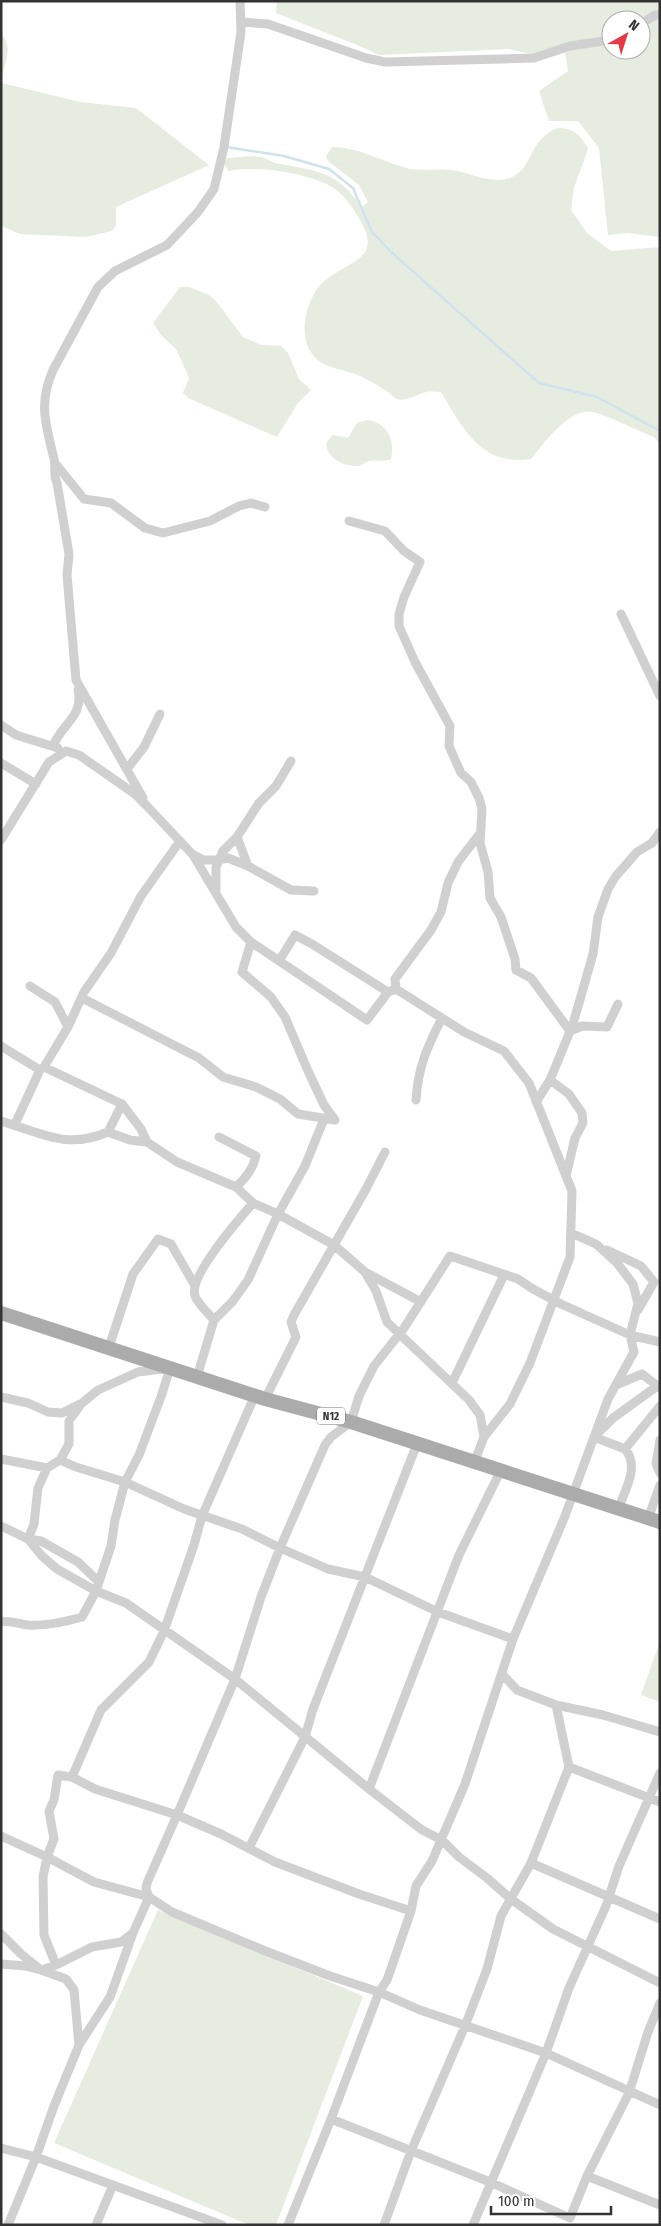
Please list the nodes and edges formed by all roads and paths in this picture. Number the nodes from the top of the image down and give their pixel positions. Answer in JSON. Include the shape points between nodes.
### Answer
{"nodes":[{"id":1,"x":240,"y":1,"type":"edge"},
{"id":2,"x":242,"y":22,"type":"junction"},
{"id":3,"x":601,"y":41,"type":"edge"},
{"id":4,"x":55,"y":463,"type":"junction"},
{"id":5,"x":265,"y":507,"type":"dead end"},
{"id":6,"x":349,"y":521,"type":"dead end"},
{"id":7,"x":621,"y":614,"type":"dead end"},
{"id":8,"x":76,"y":680,"type":"junction"},
{"id":9,"x":660,"y":696,"type":"edge"},
{"id":10,"x":160,"y":714,"type":"dead end"},
{"id":11,"x":1,"y":725,"type":"edge"},
{"id":12,"x":53,"y":746,"type":"junction"},
{"id":13,"x":66,"y":751,"type":"junction"},
{"id":14,"x":291,"y":760,"type":"dead end"},
{"id":15,"x":1,"y":763,"type":"edge"},
{"id":16,"x":127,"y":769,"type":"junction"},
{"id":17,"x":36,"y":784,"type":"junction"},
{"id":18,"x":146,"y":805,"type":"junction"},
{"id":19,"x":4,"y":829,"type":"edge"},
{"id":20,"x":481,"y":832,"type":"junction"},
{"id":21,"x":660,"y":832,"type":"edge"},
{"id":22,"x":237,"y":837,"type":"junction"},
{"id":23,"x":1,"y":840,"type":"edge"},
{"id":24,"x":180,"y":841,"type":"junction"},
{"id":25,"x":193,"y":855,"type":"junction"},
{"id":26,"x":218,"y":860,"type":"junction"},
{"id":27,"x":248,"y":866,"type":"junction"},
{"id":28,"x":216,"y":891,"type":"junction"},
{"id":29,"x":314,"y":891,"type":"dead end"},
{"id":30,"x":251,"y":942,"type":"junction"},
{"id":31,"x":279,"y":961,"type":"junction"},
{"id":32,"x":30,"y":986,"type":"dead end"},
{"id":33,"x":392,"y":990,"type":"junction"},
{"id":34,"x":82,"y":998,"type":"junction"},
{"id":35,"x":618,"y":1004,"type":"dead end"},
{"id":36,"x":442,"y":1018,"type":"junction"},
{"id":37,"x":68,"y":1027,"type":"junction"},
{"id":38,"x":570,"y":1031,"type":"junction"},
{"id":39,"x":1,"y":1046,"type":"edge"},
{"id":40,"x":42,"y":1069,"type":"junction"},
{"id":41,"x":550,"y":1080,"type":"junction"},
{"id":42,"x":416,"y":1100,"type":"dead end"},
{"id":43,"x":536,"y":1102,"type":"junction"},
{"id":44,"x":122,"y":1104,"type":"junction"},
{"id":45,"x":324,"y":1119,"type":"junction"},
{"id":46,"x":1,"y":1122,"type":"edge"},
{"id":47,"x":15,"y":1124,"type":"junction"},
{"id":48,"x":108,"y":1132,"type":"junction"},
{"id":49,"x":219,"y":1137,"type":"dead end"},
{"id":50,"x":148,"y":1142,"type":"junction"},
{"id":51,"x":385,"y":1152,"type":"dead end"},
{"id":52,"x":566,"y":1176,"type":"junction"},
{"id":53,"x":236,"y":1187,"type":"junction"},
{"id":54,"x":253,"y":1203,"type":"junction"},
{"id":55,"x":278,"y":1214,"type":"junction"},
{"id":56,"x":570,"y":1233,"type":"junction"},
{"id":57,"x":596,"y":1244,"type":"junction"},
{"id":58,"x":334,"y":1245,"type":"junction"},
{"id":59,"x":365,"y":1272,"type":"junction"},
{"id":60,"x":504,"y":1275,"type":"junction"},
{"id":61,"x":194,"y":1284,"type":"junction"},
{"id":62,"x":553,"y":1299,"type":"junction"},
{"id":63,"x":421,"y":1302,"type":"junction"},
{"id":64,"x":1,"y":1313,"type":"edge"},
{"id":65,"x":635,"y":1314,"type":"junction"},
{"id":66,"x":214,"y":1320,"type":"junction"},
{"id":67,"x":400,"y":1335,"type":"junction"},
{"id":68,"x":630,"y":1335,"type":"junction"},
{"id":69,"x":660,"y":1342,"type":"edge"},
{"id":70,"x":109,"y":1347,"type":"junction"},
{"id":71,"x":170,"y":1368,"type":"junction"},
{"id":72,"x":197,"y":1377,"type":"junction"},
{"id":73,"x":452,"y":1383,"type":"junction"},
{"id":74,"x":616,"y":1385,"type":"junction"},
{"id":75,"x":658,"y":1388,"type":"edge"},
{"id":76,"x":1,"y":1397,"type":"edge"},
{"id":77,"x":260,"y":1397,"type":"junction"},
{"id":78,"x":80,"y":1404,"type":"junction"},
{"id":79,"x":660,"y":1406,"type":"edge"},
{"id":80,"x":351,"y":1422,"type":"junction"},
{"id":81,"x":484,"y":1437,"type":"junction"},
{"id":82,"x":594,"y":1437,"type":"junction"},
{"id":83,"x":660,"y":1440,"type":"edge"},
{"id":84,"x":416,"y":1444,"type":"junction"},
{"id":85,"x":625,"y":1449,"type":"junction"},
{"id":86,"x":1,"y":1459,"type":"edge"},
{"id":87,"x":60,"y":1460,"type":"junction"},
{"id":88,"x":474,"y":1463,"type":"junction"},
{"id":89,"x":47,"y":1468,"type":"junction"},
{"id":90,"x":500,"y":1472,"type":"junction"},
{"id":91,"x":660,"y":1473,"type":"edge"},
{"id":92,"x":125,"y":1482,"type":"junction"},
{"id":93,"x":660,"y":1485,"type":"edge"},
{"id":94,"x":573,"y":1493,"type":"junction"},
{"id":95,"x":618,"y":1509,"type":"junction"},
{"id":96,"x":202,"y":1516,"type":"junction"},
{"id":97,"x":654,"y":1520,"type":"edge"},
{"id":98,"x":1,"y":1526,"type":"edge"},
{"id":99,"x":28,"y":1539,"type":"junction"},
{"id":100,"x":280,"y":1548,"type":"junction"},
{"id":101,"x":365,"y":1578,"type":"junction"},
{"id":102,"x":97,"y":1587,"type":"junction"},
{"id":103,"x":438,"y":1612,"type":"junction"},
{"id":104,"x":1,"y":1622,"type":"edge"},
{"id":105,"x":164,"y":1631,"type":"junction"},
{"id":106,"x":513,"y":1639,"type":"junction"},
{"id":107,"x":502,"y":1674,"type":"junction"},
{"id":108,"x":235,"y":1679,"type":"junction"},
{"id":109,"x":556,"y":1706,"type":"junction"},
{"id":110,"x":660,"y":1732,"type":"edge"},
{"id":111,"x":305,"y":1737,"type":"junction"},
{"id":112,"x":569,"y":1767,"type":"junction"},
{"id":113,"x":660,"y":1773,"type":"edge"},
{"id":114,"x":72,"y":1777,"type":"junction"},
{"id":115,"x":369,"y":1789,"type":"junction"},
{"id":116,"x":650,"y":1798,"type":"junction"},
{"id":117,"x":660,"y":1802,"type":"edge"},
{"id":118,"x":177,"y":1815,"type":"junction"},
{"id":119,"x":1,"y":1836,"type":"edge"},
{"id":120,"x":442,"y":1840,"type":"junction"},
{"id":121,"x":249,"y":1848,"type":"junction"},
{"id":122,"x":47,"y":1857,"type":"junction"},
{"id":123,"x":532,"y":1863,"type":"junction"},
{"id":124,"x":608,"y":1896,"type":"junction"},
{"id":125,"x":149,"y":1897,"type":"junction"},
{"id":126,"x":511,"y":1900,"type":"junction"},
{"id":127,"x":411,"y":1911,"type":"junction"},
{"id":128,"x":660,"y":1919,"type":"edge"},
{"id":129,"x":133,"y":1933,"type":"junction"},
{"id":130,"x":1,"y":1934,"type":"edge"},
{"id":131,"x":588,"y":1947,"type":"junction"},
{"id":132,"x":1,"y":1964,"type":"edge"},
{"id":133,"x":56,"y":1966,"type":"junction"},
{"id":134,"x":41,"y":1970,"type":"junction"},
{"id":135,"x":660,"y":1983,"type":"edge"},
{"id":136,"x":379,"y":1992,"type":"junction"},
{"id":137,"x":660,"y":2003,"type":"edge"},
{"id":138,"x":465,"y":2026,"type":"junction"},
{"id":139,"x":79,"y":2045,"type":"junction"},
{"id":140,"x":546,"y":2053,"type":"junction"},
{"id":141,"x":629,"y":2093,"type":"junction"},
{"id":142,"x":660,"y":2105,"type":"edge"},
{"id":143,"x":332,"y":2119,"type":"junction"},
{"id":144,"x":1,"y":2148,"type":"edge"},
{"id":145,"x":411,"y":2151,"type":"junction"},
{"id":146,"x":36,"y":2157,"type":"junction"},
{"id":147,"x":587,"y":2176,"type":"junction"},
{"id":148,"x":490,"y":2182,"type":"junction"},
{"id":149,"x":113,"y":2185,"type":"junction"},
{"id":150,"x":660,"y":2205,"type":"edge"},
{"id":151,"x":569,"y":2221,"type":"edge"},
{"id":152,"x":1,"y":2222,"type":"edge"},
{"id":153,"x":8,"y":2225,"type":"edge"},
{"id":154,"x":96,"y":2225,"type":"edge"},
{"id":155,"x":222,"y":2225,"type":"edge"},
{"id":156,"x":288,"y":2225,"type":"edge"},
{"id":157,"x":384,"y":2225,"type":"edge"},
{"id":158,"x":473,"y":2225,"type":"edge"}],
"edges":[{"from":1,"to":2,"type":"street"},
{"from":2,"to":3,"type":"street","via":[[268,24],[385,62],[534,58],[570,46]]},
{"from":2,"to":4,"type":"street","via":[[224,147],[214,189],[198,212],[167,245],[115,271],[98,287],[80,317],[50,376],[43,404]]},
{"from":4,"to":5,"type":"street","via":[[84,499],[111,503],[145,528],[162,533],[210,522],[239,506],[251,503]]},
{"from":4,"to":8,"type":"street","via":[[69,554],[67,575]]},
{"from":6,"to":20,"type":"street","via":[[385,531],[420,562],[404,596],[399,626],[450,726],[450,746],[461,773],[476,789],[482,809]]},
{"from":7,"to":9,"type":"street"},
{"from":8,"to":12,"type":"street","via":[[80,701],[78,711],[57,735]]},
{"from":8,"to":16,"type":"street"},
{"from":10,"to":16,"type":"street","via":[[144,747]]},
{"from":11,"to":12,"type":"street","via":[[16,735]]},
{"from":12,"to":13,"type":"street"},
{"from":13,"to":17,"type":"street","via":[[49,762]]},
{"from":13,"to":18,"type":"street","via":[[79,755]]},
{"from":14,"to":22,"type":"street","via":[[276,786],[259,804]]},
{"from":15,"to":17,"type":"street"},
{"from":16,"to":18,"type":"street"},
{"from":17,"to":19,"type":"street"},
{"from":18,"to":24,"type":"street"},
{"from":19,"to":23,"type":"street"},
{"from":20,"to":33,"type":"street","via":[[455,868],[441,912],[395,979]]},
{"from":20,"to":38,"type":"street","via":[[481,852],[488,872],[490,898],[501,917],[516,970],[531,978]]},
{"from":21,"to":38,"type":"street","via":[[652,843],[637,852],[608,889]]},
{"from":22,"to":26,"type":"street"},
{"from":22,"to":27,"type":"street"},
{"from":24,"to":25,"type":"street"},
{"from":24,"to":34,"type":"street","via":[[141,896]]},
{"from":25,"to":26,"type":"street","via":[[203,860]]},
{"from":25,"to":28,"type":"street"},
{"from":26,"to":27,"type":"street","via":[[228,858]]},
{"from":26,"to":28,"type":"street"},
{"from":27,"to":29,"type":"street","via":[[291,890]]},
{"from":28,"to":30,"type":"street","via":[[236,927]]},
{"from":30,"to":31,"type":"street"},
{"from":30,"to":45,"type":"street","via":[[242,972],[272,996],[285,1017],[324,1105],[335,1120]]},
{"from":31,"to":33,"type":"street","via":[[295,935]]},
{"from":31,"to":33,"type":"street","via":[[367,1020]]},
{"from":32,"to":37,"type":"street","via":[[55,1002]]},
{"from":33,"to":36,"type":"street"},
{"from":34,"to":37,"type":"street"},
{"from":34,"to":45,"type":"street","via":[[199,1058],[223,1077],[256,1087],[280,1099],[298,1114]]},
{"from":35,"to":38,"type":"street","via":[[607,1027],[582,1026]]},
{"from":36,"to":42,"type":"street","via":[[425,1052]]},
{"from":36,"to":43,"type":"street","via":[[504,1051],[529,1083]]},
{"from":37,"to":40,"type":"street"},
{"from":38,"to":41,"type":"street"},
{"from":39,"to":40,"type":"street"},
{"from":40,"to":44,"type":"street"},
{"from":40,"to":47,"type":"street"},
{"from":41,"to":43,"type":"street"},
{"from":41,"to":52,"type":"street","via":[[569,1094],[582,1113],[583,1123],[575,1138]]},
{"from":43,"to":52,"type":"street"},
{"from":44,"to":48,"type":"street"},
{"from":44,"to":50,"type":"street"},
{"from":45,"to":55,"type":"street","via":[[305,1166]]},
{"from":46,"to":47,"type":"street"},
{"from":47,"to":48,"type":"street","via":[[53,1139],[72,1141],[91,1139]]},
{"from":48,"to":50,"type":"street"},
{"from":49,"to":53,"type":"street","via":[[256,1156],[244,1180]]},
{"from":50,"to":53,"type":"street","via":[[176,1162]]},
{"from":51,"to":58,"type":"street"},
{"from":52,"to":56,"type":"street","via":[[572,1191]]},
{"from":53,"to":54,"type":"street"},
{"from":54,"to":55,"type":"street"},
{"from":54,"to":61,"type":"street"},
{"from":55,"to":58,"type":"street"},
{"from":55,"to":66,"type":"street","via":[[248,1280]]},
{"from":56,"to":57,"type":"street"},
{"from":56,"to":62,"type":"street","via":[[570,1257]]},
{"from":57,"to":65,"type":"street","via":[[617,1262],[632,1284],[638,1303]]},
{"from":57,"to":65,"type":"street","via":[[640,1266],[654,1282]]},
{"from":58,"to":59,"type":"street"},
{"from":58,"to":77,"type":"street","via":[[291,1322],[296,1337]]},
{"from":59,"to":63,"type":"street"},
{"from":59,"to":67,"type":"street","via":[[387,1322]]},
{"from":60,"to":62,"type":"street","via":[[518,1278]]},
{"from":60,"to":63,"type":"street","via":[[450,1256]]},
{"from":60,"to":73,"type":"street"},
{"from":61,"to":66,"type":"street","via":[[195,1296]]},
{"from":61,"to":70,"type":"street","via":[[170,1244],[158,1239],[132,1274]]},
{"from":62,"to":68,"type":"street"},
{"from":62,"to":81,"type":"street","via":[[530,1363],[510,1404]]},
{"from":63,"to":67,"type":"street"},
{"from":64,"to":70,"type":"main road","number":"N12"},
{"from":65,"to":68,"type":"street"},
{"from":66,"to":72,"type":"street"},
{"from":67,"to":73,"type":"street"},
{"from":67,"to":80,"type":"street","via":[[374,1366]]},
{"from":68,"to":69,"type":"street"},
{"from":68,"to":74,"type":"street","via":[[634,1352]]},
{"from":70,"to":71,"type":"main road","number":"N12"},
{"from":71,"to":72,"type":"main road","number":"N12"},
{"from":71,"to":78,"type":"street","via":[[138,1372],[98,1390]]},
{"from":71,"to":92,"type":"street","via":[[139,1456]]},
{"from":72,"to":77,"type":"main road","number":"N12"},
{"from":73,"to":81,"type":"street","via":[[480,1414]]},
{"from":74,"to":75,"type":"street","via":[[642,1374]]},
{"from":74,"to":82,"type":"street"},
{"from":75,"to":82,"type":"street","via":[[613,1418]]},
{"from":76,"to":78,"type":"street","via":[[48,1412],[62,1413]]},
{"from":77,"to":80,"type":"main road","number":"N12"},
{"from":77,"to":96,"type":"street"},
{"from":78,"to":87,"type":"street","via":[[69,1421],[69,1444]]},
{"from":79,"to":85,"type":"street"},
{"from":80,"to":84,"type":"main road","number":"N12"},
{"from":80,"to":100,"type":"street","via":[[325,1445]]},
{"from":81,"to":88,"type":"street"},
{"from":82,"to":85,"type":"street"},
{"from":82,"to":94,"type":"street"},
{"from":83,"to":91,"type":"street","via":[[656,1464]]},
{"from":84,"to":88,"type":"main road","number":"N12"},
{"from":84,"to":101,"type":"street"},
{"from":85,"to":95,"type":"street","via":[[631,1456],[633,1468]]},
{"from":86,"to":89,"type":"street"},
{"from":87,"to":89,"type":"street"},
{"from":87,"to":92,"type":"street"},
{"from":88,"to":90,"type":"main road","number":"N12"},
{"from":89,"to":99,"type":"street","via":[[38,1488],[34,1524]]},
{"from":90,"to":94,"type":"main road","number":"N12"},
{"from":90,"to":103,"type":"street","via":[[459,1555]]},
{"from":92,"to":96,"type":"street"},
{"from":92,"to":102,"type":"street","via":[[111,1546]]},
{"from":93,"to":97,"type":"street"},
{"from":94,"to":95,"type":"main road","number":"N12"},
{"from":94,"to":106,"type":"street"},
{"from":95,"to":97,"type":"main road","number":"N12"},
{"from":96,"to":100,"type":"street"},
{"from":96,"to":105,"type":"street"},
{"from":98,"to":99,"type":"street"},
{"from":99,"to":102,"type":"street","via":[[57,1569]]},
{"from":99,"to":102,"type":"street","via":[[41,1541],[78,1562]]},
{"from":100,"to":101,"type":"street","via":[[328,1569]]},
{"from":100,"to":108,"type":"street"},
{"from":101,"to":103,"type":"street"},
{"from":101,"to":111,"type":"street"},
{"from":102,"to":104,"type":"street","via":[[82,1617],[66,1622],[28,1625]]},
{"from":102,"to":105,"type":"street","via":[[126,1603]]},
{"from":103,"to":106,"type":"street"},
{"from":103,"to":115,"type":"street"},
{"from":105,"to":108,"type":"street"},
{"from":105,"to":114,"type":"street","via":[[149,1662],[101,1710]]},
{"from":106,"to":107,"type":"street"},
{"from":107,"to":109,"type":"street","via":[[517,1690]]},
{"from":107,"to":120,"type":"street","via":[[465,1784]]},
{"from":108,"to":111,"type":"street"},
{"from":108,"to":118,"type":"street"},
{"from":109,"to":110,"type":"street","via":[[603,1715]]},
{"from":109,"to":112,"type":"street"},
{"from":111,"to":115,"type":"street"},
{"from":111,"to":121,"type":"street"},
{"from":112,"to":116,"type":"street"},
{"from":112,"to":123,"type":"street"},
{"from":113,"to":116,"type":"street"},
{"from":114,"to":118,"type":"street","via":[[95,1789]]},
{"from":114,"to":122,"type":"street","via":[[58,1775],[49,1811],[54,1839]]},
{"from":115,"to":120,"type":"street","via":[[422,1830]]},
{"from":116,"to":117,"type":"street"},
{"from":116,"to":124,"type":"street"},
{"from":118,"to":121,"type":"street"},
{"from":118,"to":125,"type":"street","via":[[147,1883]]},
{"from":119,"to":122,"type":"street"},
{"from":120,"to":126,"type":"street"},
{"from":120,"to":127,"type":"street","via":[[416,1886]]},
{"from":121,"to":127,"type":"street","via":[[275,1862]]},
{"from":122,"to":125,"type":"street","via":[[94,1882]]},
{"from":122,"to":133,"type":"street","via":[[43,1877],[44,1935]]},
{"from":123,"to":124,"type":"street"},
{"from":123,"to":126,"type":"street"},
{"from":124,"to":128,"type":"street"},
{"from":124,"to":131,"type":"street"},
{"from":125,"to":129,"type":"street"},
{"from":125,"to":136,"type":"street","via":[[172,1912],[263,1950]]},
{"from":126,"to":131,"type":"street","via":[[553,1929]]},
{"from":126,"to":138,"type":"street","via":[[502,1916]]},
{"from":127,"to":136,"type":"street","via":[[387,1980]]},
{"from":129,"to":133,"type":"street","via":[[121,1942],[92,1947]]},
{"from":129,"to":139,"type":"street","via":[[110,1997]]},
{"from":130,"to":134,"type":"street"},
{"from":131,"to":135,"type":"street"},
{"from":131,"to":140,"type":"street","via":[[569,1988]]},
{"from":132,"to":134,"type":"street"},
{"from":133,"to":134,"type":"street"},
{"from":134,"to":139,"type":"street","via":[[66,1979],[74,1990]]},
{"from":136,"to":138,"type":"street"},
{"from":136,"to":143,"type":"street"},
{"from":137,"to":141,"type":"street"},
{"from":138,"to":140,"type":"street"},
{"from":138,"to":145,"type":"street"},
{"from":139,"to":146,"type":"street"},
{"from":140,"to":141,"type":"street"},
{"from":140,"to":148,"type":"street"},
{"from":141,"to":142,"type":"street"},
{"from":141,"to":147,"type":"street"},
{"from":143,"to":145,"type":"street"},
{"from":143,"to":156,"type":"street"},
{"from":144,"to":146,"type":"street"},
{"from":145,"to":148,"type":"street"},
{"from":145,"to":157,"type":"street"},
{"from":146,"to":149,"type":"street"},
{"from":146,"to":153,"type":"street"},
{"from":147,"to":150,"type":"street"},
{"from":147,"to":151,"type":"street"},
{"from":148,"to":151,"type":"street"},
{"from":148,"to":158,"type":"street"},
{"from":149,"to":154,"type":"street"},
{"from":149,"to":155,"type":"street"},
{"from":152,"to":153,"type":"street"}]}
